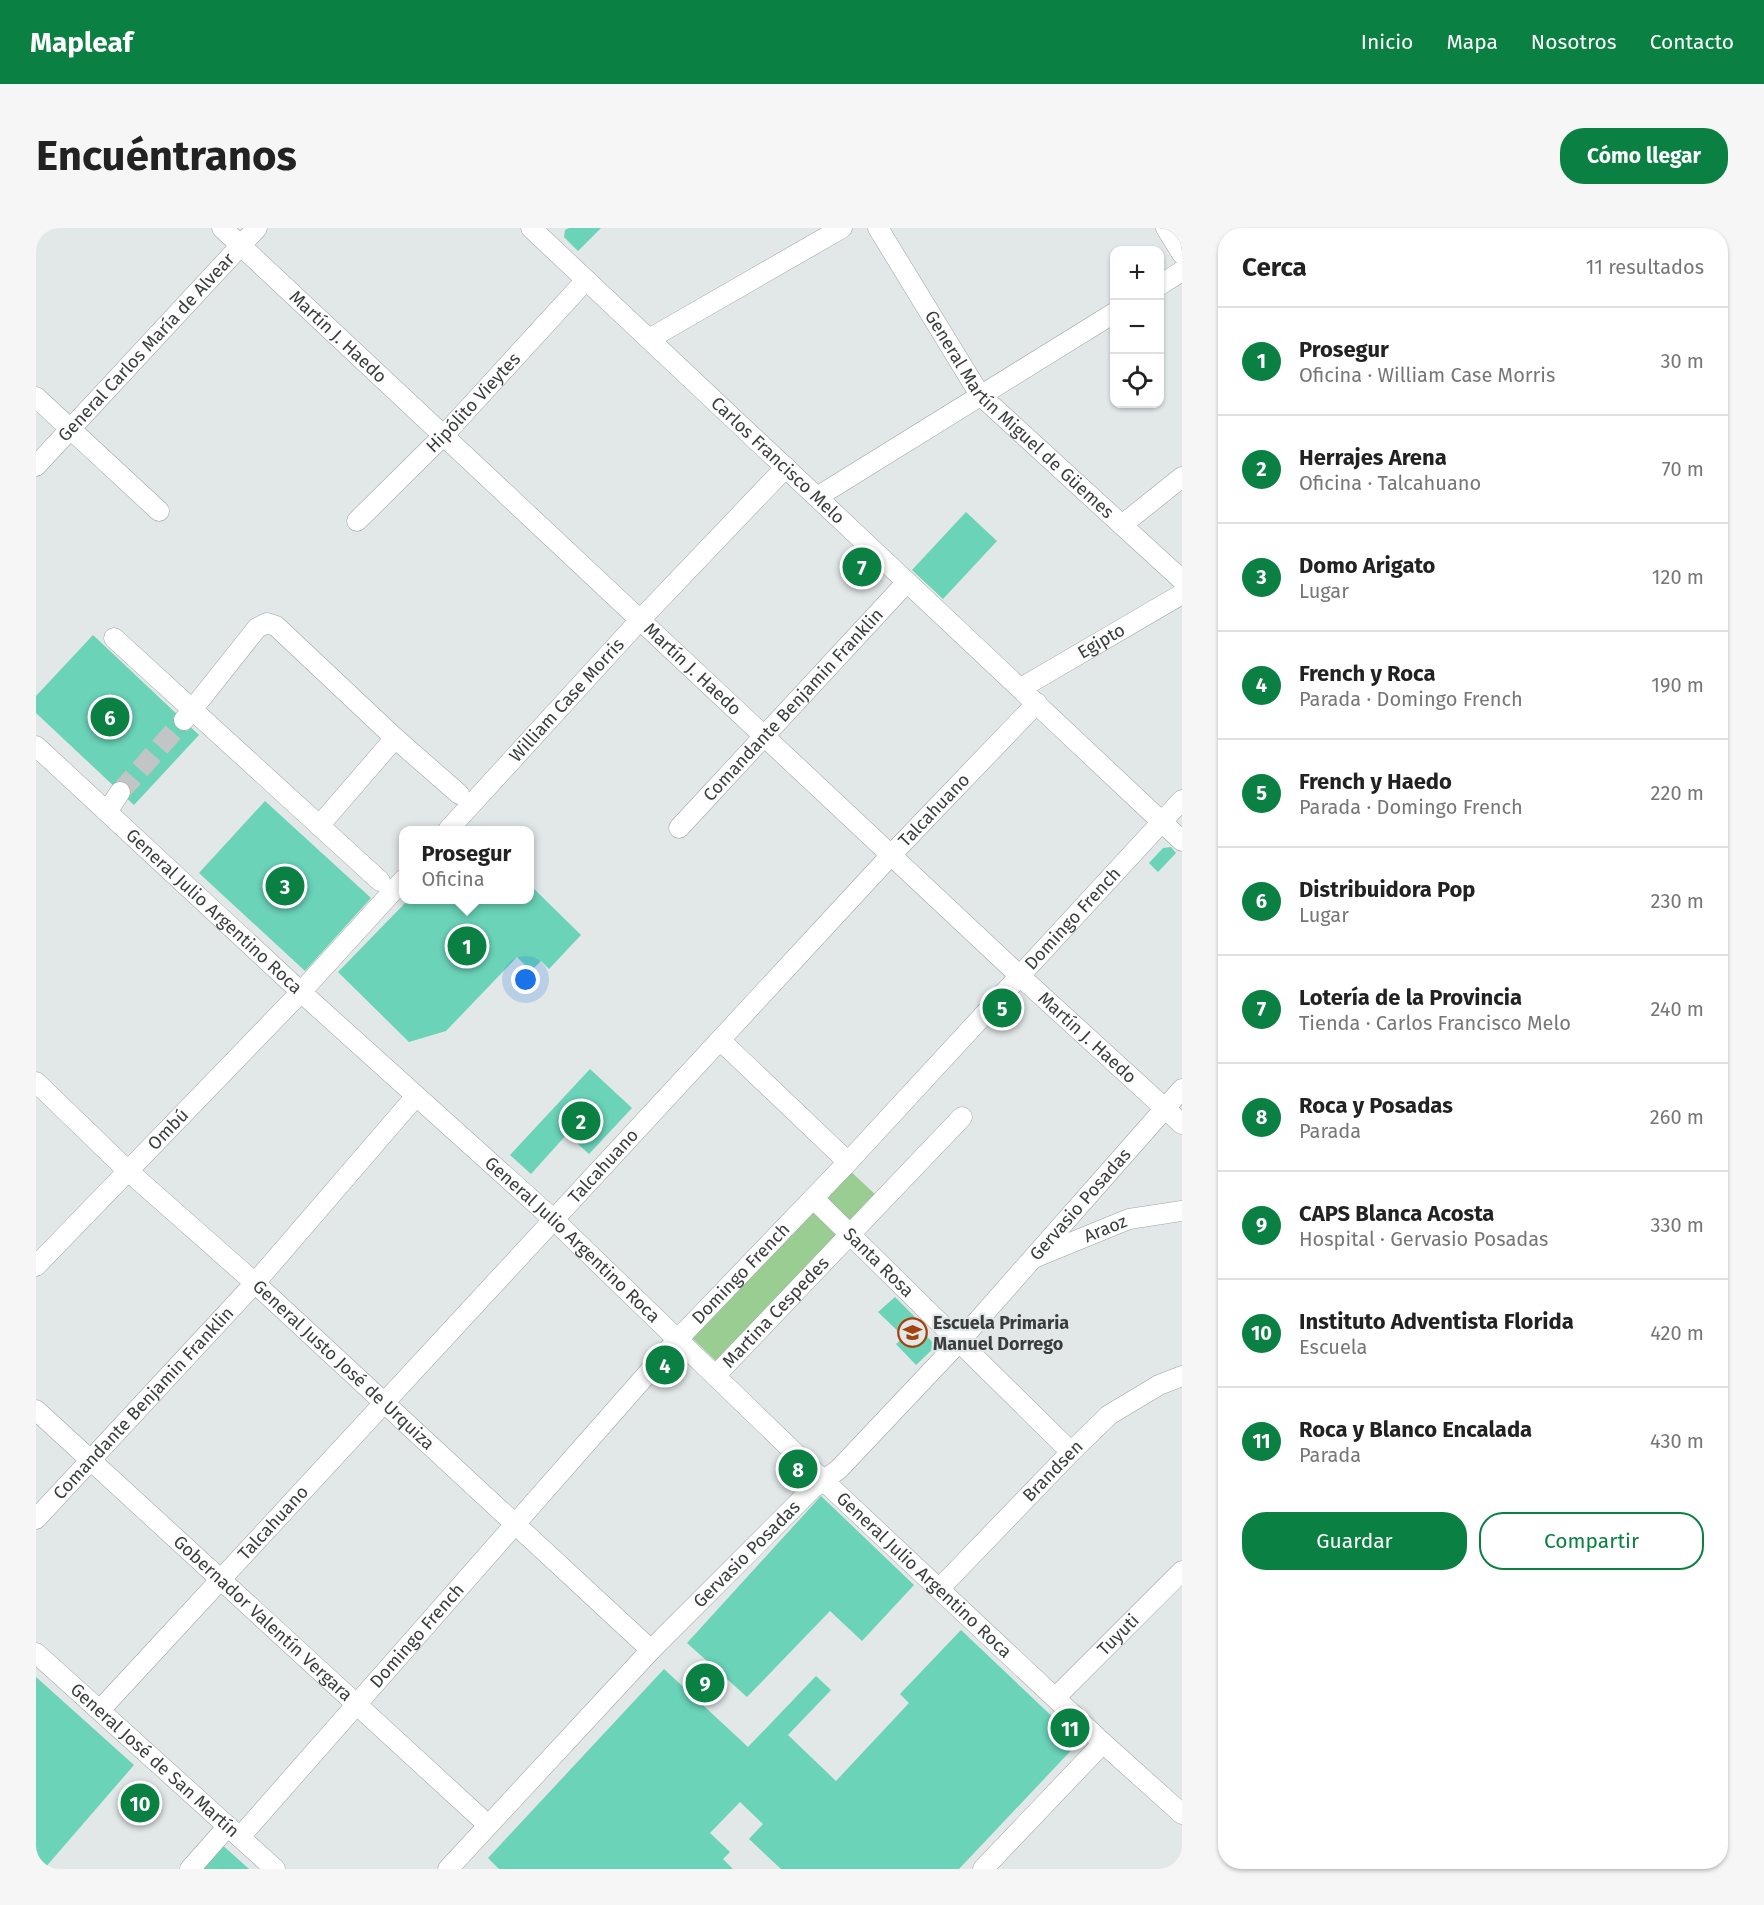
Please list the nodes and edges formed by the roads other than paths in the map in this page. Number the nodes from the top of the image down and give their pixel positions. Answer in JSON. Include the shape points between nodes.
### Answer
{"nodes":[{"id":1,"x":222,"y":228,"type":"edge"},
{"id":2,"x":257,"y":228,"type":"edge"},
{"id":3,"x":531,"y":228,"type":"edge"},
{"id":4,"x":842,"y":228,"type":"edge"},
{"id":5,"x":878,"y":228,"type":"edge"},
{"id":6,"x":1166,"y":228,"type":"edge"},
{"id":7,"x":240,"y":244,"type":"junction"},
{"id":8,"x":1182,"y":254,"type":"edge"},
{"id":9,"x":1182,"y":271,"type":"edge"},
{"id":10,"x":586,"y":280,"type":"junction"},
{"id":11,"x":1164,"y":282,"type":"edge"},
{"id":12,"x":1110,"y":314,"type":"edge"},
{"id":13,"x":649,"y":339,"type":"junction"},
{"id":14,"x":980,"y":395,"type":"junction"},
{"id":15,"x":36,"y":397,"type":"edge"},
{"id":16,"x":70,"y":429,"type":"junction"},
{"id":17,"x":444,"y":435,"type":"junction"},
{"id":18,"x":36,"y":466,"type":"edge"},
{"id":19,"x":786,"y":467,"type":"junction"},
{"id":20,"x":1182,"y":477,"type":"edge"},
{"id":21,"x":817,"y":497,"type":"junction"},
{"id":22,"x":159,"y":511,"type":"dead end"},
{"id":23,"x":357,"y":522,"type":"dead end"},
{"id":24,"x":1122,"y":525,"type":"junction"},
{"id":25,"x":1182,"y":580,"type":"edge"},
{"id":26,"x":907,"y":582,"type":"junction"},
{"id":27,"x":1182,"y":594,"type":"edge"},
{"id":28,"x":640,"y":620,"type":"junction"},
{"id":29,"x":114,"y":638,"type":"dead end"},
{"id":30,"x":1021,"y":688,"type":"junction"},
{"id":31,"x":1037,"y":703,"type":"junction"},
{"id":32,"x":189,"y":715,"type":"junction"},
{"id":33,"x":765,"y":735,"type":"junction"},
{"id":34,"x":395,"y":738,"type":"junction"},
{"id":35,"x":36,"y":746,"type":"edge"},
{"id":36,"x":120,"y":792,"type":"tunnel mouth"},
{"id":37,"x":459,"y":794,"type":"dead end"},
{"id":38,"x":1182,"y":800,"type":"edge"},
{"id":39,"x":107,"y":812,"type":"junction"},
{"id":40,"x":1162,"y":822,"type":"junction"},
{"id":41,"x":319,"y":826,"type":"junction"},
{"id":42,"x":453,"y":826,"type":"edge"},
{"id":43,"x":679,"y":828,"type":"dead end"},
{"id":44,"x":1182,"y":841,"type":"edge"},
{"id":45,"x":892,"y":854,"type":"junction"},
{"id":46,"x":380,"y":881,"type":"dead end"},
{"id":47,"x":399,"y":884,"type":"edge"},
{"id":48,"x":1020,"y":976,"type":"junction"},
{"id":49,"x":301,"y":992,"type":"junction"},
{"id":50,"x":720,"y":1040,"type":"junction"},
{"id":51,"x":36,"y":1082,"type":"edge"},
{"id":52,"x":1182,"y":1089,"type":"edge"},
{"id":53,"x":416,"y":1096,"type":"junction"},
{"id":54,"x":1164,"y":1108,"type":"junction"},
{"id":55,"x":962,"y":1117,"type":"dead end"},
{"id":56,"x":1182,"y":1124,"type":"edge"},
{"id":57,"x":848,"y":1162,"type":"junction"},
{"id":58,"x":127,"y":1170,"type":"junction"},
{"id":59,"x":813,"y":1198,"type":"junction"},
{"id":60,"x":1182,"y":1211,"type":"edge"},
{"id":61,"x":554,"y":1220,"type":"junction"},
{"id":62,"x":849,"y":1234,"type":"junction"},
{"id":63,"x":1031,"y":1259,"type":"junction"},
{"id":64,"x":36,"y":1266,"type":"edge"},
{"id":65,"x":255,"y":1283,"type":"junction"},
{"id":66,"x":678,"y":1340,"type":"junction"},
{"id":67,"x":959,"y":1342,"type":"junction"},
{"id":68,"x":715,"y":1376,"type":"junction"},
{"id":69,"x":1182,"y":1376,"type":"edge"},
{"id":70,"x":385,"y":1402,"type":"junction"},
{"id":71,"x":36,"y":1410,"type":"edge"},
{"id":72,"x":1071,"y":1452,"type":"junction"},
{"id":73,"x":90,"y":1459,"type":"junction"},
{"id":74,"x":824,"y":1481,"type":"junction"},
{"id":75,"x":36,"y":1519,"type":"edge"},
{"id":76,"x":515,"y":1524,"type":"junction"},
{"id":77,"x":1182,"y":1571,"type":"edge"},
{"id":78,"x":221,"y":1579,"type":"junction"},
{"id":79,"x":939,"y":1589,"type":"junction"},
{"id":80,"x":651,"y":1650,"type":"junction"},
{"id":81,"x":36,"y":1653,"type":"edge"},
{"id":82,"x":1056,"y":1697,"type":"junction"},
{"id":83,"x":357,"y":1704,"type":"junction"},
{"id":84,"x":100,"y":1710,"type":"junction"},
{"id":85,"x":1103,"y":1743,"type":"junction"},
{"id":86,"x":1179,"y":1807,"type":"edge"},
{"id":87,"x":488,"y":1825,"type":"junction"},
{"id":88,"x":234,"y":1832,"type":"junction"},
{"id":89,"x":190,"y":1869,"type":"edge"},
{"id":90,"x":275,"y":1869,"type":"edge"},
{"id":91,"x":448,"y":1869,"type":"edge"},
{"id":92,"x":983,"y":1869,"type":"edge"}],
"edges":[{"from":1,"to":7,"type":"street","name":"Martín J. Haedo"},
{"from":2,"to":7,"type":"street","name":"General Carlos María de Alvear"},
{"from":3,"to":10,"type":"street","name":"Carlos Francisco Melo"},
{"from":4,"to":13,"type":"street"},
{"from":5,"to":14,"type":"street","name":"General Martín Miguel de Güemes"},
{"from":6,"to":8,"type":"street"},
{"from":7,"to":16,"type":"street","name":"General Carlos María de Alvear"},
{"from":7,"to":17,"type":"street","name":"Martín J. Haedo"},
{"from":9,"to":11,"type":"street"},
{"from":10,"to":13,"type":"street","name":"Carlos Francisco Melo"},
{"from":10,"to":17,"type":"street","name":"Hipólito Vieytes"},
{"from":12,"to":14,"type":"street"},
{"from":13,"to":19,"type":"street","name":"Carlos Francisco Melo"},
{"from":14,"to":21,"type":"street"},
{"from":14,"to":24,"type":"street","name":"General Martín Miguel de Güemes"},
{"from":15,"to":16,"type":"street"},
{"from":16,"to":18,"type":"street","name":"General Carlos María de Alvear"},
{"from":16,"to":22,"type":"street"},
{"from":17,"to":23,"type":"street","name":"Hipólito Vieytes"},
{"from":17,"to":28,"type":"street","name":"Martín J. Haedo"},
{"from":19,"to":21,"type":"street","name":"Carlos Francisco Melo"},
{"from":19,"to":28,"type":"street","name":"William Case Morris"},
{"from":20,"to":24,"type":"street"},
{"from":21,"to":26,"type":"street","name":"Carlos Francisco Melo"},
{"from":24,"to":25,"type":"street","name":"General Martín Miguel de Güemes"},
{"from":26,"to":30,"type":"street","name":"Carlos Francisco Melo"},
{"from":26,"to":33,"type":"street","name":"Comandante Benjamin Franklin"},
{"from":27,"to":30,"type":"street","name":"Egipto"},
{"from":28,"to":33,"type":"street","name":"Martín J. Haedo"},
{"from":28,"to":42,"type":"street","name":"William Case Morris"},
{"from":29,"to":32,"type":"street"},
{"from":30,"to":31,"type":"street","name":"Carlos Francisco Melo"},
{"from":31,"to":40,"type":"street","name":"Carlos Francisco Melo"},
{"from":31,"to":45,"type":"street","name":"Talcahuano"},
{"from":32,"to":34,"type":"street","via":[[257,628],[267,623],[276,626]]},
{"from":32,"to":41,"type":"street"},
{"from":33,"to":43,"type":"street","name":"Comandante Benjamin Franklin"},
{"from":33,"to":45,"type":"street","name":"Martín J. Haedo"},
{"from":34,"to":37,"type":"street"},
{"from":34,"to":41,"type":"street"},
{"from":35,"to":39,"type":"street","name":"General Julio Argentino Roca"},
{"from":36,"to":39,"type":"street"},
{"from":38,"to":40,"type":"street","name":"Domingo French"},
{"from":39,"to":49,"type":"street","name":"General Julio Argentino Roca"},
{"from":40,"to":44,"type":"street","name":"Carlos Francisco Melo"},
{"from":40,"to":48,"type":"street","name":"Domingo French"},
{"from":41,"to":46,"type":"street"},
{"from":45,"to":48,"type":"street","name":"Martín J. Haedo"},
{"from":45,"to":50,"type":"street","name":"Talcahuano"},
{"from":47,"to":49,"type":"street"},
{"from":48,"to":54,"type":"street","name":"Martín J. Haedo"},
{"from":48,"to":57,"type":"street","name":"Domingo French"},
{"from":49,"to":53,"type":"street","name":"General Julio Argentino Roca"},
{"from":49,"to":58,"type":"street","name":"Ombú"},
{"from":50,"to":57,"type":"street"},
{"from":50,"to":61,"type":"street","name":"Talcahuano"},
{"from":51,"to":58,"type":"street","name":"General Justo José de Urquiza"},
{"from":52,"to":54,"type":"street","name":"Gervasio Posadas"},
{"from":53,"to":61,"type":"street","name":"General Julio Argentino Roca"},
{"from":53,"to":65,"type":"street","name":"Comandante Benjamin Franklin"},
{"from":54,"to":56,"type":"street"},
{"from":54,"to":63,"type":"street","name":"Gervasio Posadas"},
{"from":55,"to":62,"type":"street","name":"Martina Cespedes"},
{"from":57,"to":59,"type":"street","name":"Domingo French"},
{"from":58,"to":64,"type":"street","name":"Ombú"},
{"from":58,"to":65,"type":"street","name":"General Justo José de Urquiza"},
{"from":59,"to":62,"type":"street","name":"Santa Rosa"},
{"from":59,"to":66,"type":"street","name":"Domingo French"},
{"from":60,"to":63,"type":"street","name":"Araoz","via":[[1129,1219]]},
{"from":61,"to":66,"type":"street","name":"General Julio Argentino Roca"},
{"from":61,"to":70,"type":"street","name":"Talcahuano"},
{"from":62,"to":67,"type":"street","name":"Santa Rosa"},
{"from":62,"to":68,"type":"street","name":"Martina Cespedes"},
{"from":63,"to":67,"type":"street","name":"Gervasio Posadas"},
{"from":65,"to":70,"type":"street","name":"General Justo José de Urquiza"},
{"from":65,"to":73,"type":"street","name":"Comandante Benjamin Franklin"},
{"from":66,"to":68,"type":"street","name":"General Julio Argentino Roca"},
{"from":66,"to":76,"type":"street","name":"Domingo French"},
{"from":67,"to":72,"type":"street","name":"Santa Rosa"},
{"from":67,"to":74,"type":"street","name":"Gervasio Posadas"},
{"from":68,"to":74,"type":"street","name":"General Julio Argentino Roca"},
{"from":69,"to":72,"type":"street","name":"Brandsen","via":[[1109,1415]]},
{"from":70,"to":76,"type":"street","name":"General Justo José de Urquiza"},
{"from":70,"to":78,"type":"street","name":"Talcahuano"},
{"from":71,"to":73,"type":"street","name":"Gobernador Valentín Vergara"},
{"from":72,"to":79,"type":"street","name":"Brandsen"},
{"from":73,"to":75,"type":"street","name":"Comandante Benjamin Franklin"},
{"from":73,"to":78,"type":"street","name":"Gobernador Valentín Vergara"},
{"from":74,"to":79,"type":"street","name":"General Julio Argentino Roca"},
{"from":74,"to":80,"type":"street","name":"Gervasio Posadas"},
{"from":76,"to":80,"type":"street","name":"General Justo José de Urquiza"},
{"from":76,"to":83,"type":"street","name":"Domingo French"},
{"from":77,"to":82,"type":"street","name":"Tuyuti"},
{"from":78,"to":83,"type":"street","name":"Gobernador Valentín Vergara"},
{"from":78,"to":84,"type":"street","name":"Talcahuano"},
{"from":79,"to":82,"type":"street","name":"General Julio Argentino Roca"},
{"from":80,"to":87,"type":"street","name":"Gervasio Posadas"},
{"from":81,"to":84,"type":"street","name":"General José de San Martín"},
{"from":82,"to":85,"type":"street","name":"General Julio Argentino Roca"},
{"from":83,"to":87,"type":"street","name":"Gobernador Valentín Vergara"},
{"from":83,"to":88,"type":"street","name":"Domingo French"},
{"from":84,"to":88,"type":"street","name":"General José de San Martín"},
{"from":85,"to":86,"type":"street","name":"General Julio Argentino Roca"},
{"from":85,"to":92,"type":"street"},
{"from":87,"to":91,"type":"street","name":"Gervasio Posadas"},
{"from":88,"to":89,"type":"street","name":"Domingo French"},
{"from":88,"to":90,"type":"street","name":"General José de San Martín"}]}
